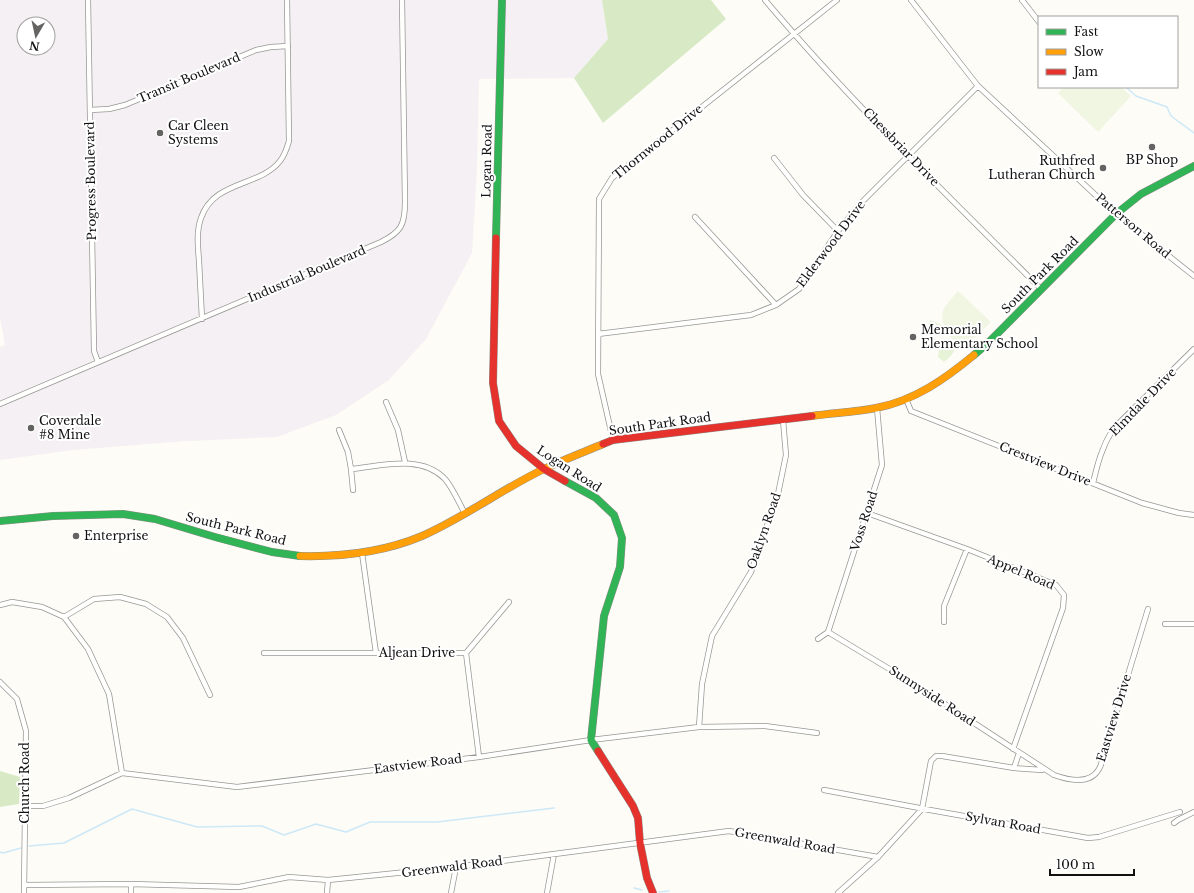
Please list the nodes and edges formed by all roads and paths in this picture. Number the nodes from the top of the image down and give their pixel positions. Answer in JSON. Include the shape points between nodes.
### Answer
{"nodes":[{"id":1,"x":88,"y":0,"type":"edge"},
{"id":2,"x":287,"y":0,"type":"edge"},
{"id":3,"x":402,"y":0,"type":"edge"},
{"id":4,"x":502,"y":0,"type":"edge"},
{"id":5,"x":765,"y":0,"type":"edge"},
{"id":6,"x":837,"y":0,"type":"edge"},
{"id":7,"x":911,"y":0,"type":"edge"},
{"id":8,"x":1022,"y":0,"type":"edge"},
{"id":9,"x":1038,"y":21,"type":"edge"},
{"id":10,"x":794,"y":34,"type":"junction"},
{"id":11,"x":288,"y":46,"type":"junction"},
{"id":12,"x":978,"y":86,"type":"junction"},
{"id":13,"x":90,"y":110,"type":"junction"},
{"id":14,"x":909,"y":156,"type":"junction"},
{"id":15,"x":774,"y":158,"type":"dead end"},
{"id":16,"x":1194,"y":166,"type":"edge"},
{"id":17,"x":1116,"y":214,"type":"junction"},
{"id":18,"x":695,"y":217,"type":"dead end"},
{"id":19,"x":838,"y":231,"type":"junction"},
{"id":20,"x":1194,"y":276,"type":"edge"},
{"id":21,"x":1041,"y":289,"type":"junction"},
{"id":22,"x":776,"y":305,"type":"junction"},
{"id":23,"x":202,"y":319,"type":"junction"},
{"id":24,"x":598,"y":334,"type":"junction"},
{"id":25,"x":1194,"y":349,"type":"edge"},
{"id":26,"x":98,"y":362,"type":"junction"},
{"id":27,"x":906,"y":399,"type":"junction"},
{"id":28,"x":386,"y":402,"type":"dead end"},
{"id":29,"x":0,"y":404,"type":"edge"},
{"id":30,"x":877,"y":408,"type":"junction"},
{"id":31,"x":783,"y":420,"type":"junction"},
{"id":32,"x":339,"y":430,"type":"dead end"},
{"id":33,"x":613,"y":440,"type":"junction"},
{"id":34,"x":405,"y":462,"type":"junction"},
{"id":35,"x":351,"y":469,"type":"junction"},
{"id":36,"x":544,"y":469,"type":"junction"},
{"id":37,"x":1093,"y":483,"type":"junction"},
{"id":38,"x":353,"y":490,"type":"dead end"},
{"id":39,"x":867,"y":513,"type":"junction"},
{"id":40,"x":465,"y":514,"type":"junction"},
{"id":41,"x":1194,"y":515,"type":"edge"},
{"id":42,"x":0,"y":521,"type":"edge"},
{"id":43,"x":967,"y":549,"type":"junction"},
{"id":44,"x":362,"y":553,"type":"junction"},
{"id":45,"x":510,"y":602,"type":"dead end"},
{"id":46,"x":0,"y":605,"type":"edge"},
{"id":47,"x":1148,"y":609,"type":"dead end"},
{"id":48,"x":64,"y":617,"type":"junction"},
{"id":49,"x":944,"y":622,"type":"dead end"},
{"id":50,"x":1165,"y":624,"type":"dead end"},
{"id":51,"x":1194,"y":624,"type":"edge"},
{"id":52,"x":828,"y":632,"type":"junction"},
{"id":53,"x":818,"y":639,"type":"dead end"},
{"id":54,"x":264,"y":653,"type":"dead end"},
{"id":55,"x":376,"y":653,"type":"junction"},
{"id":56,"x":466,"y":653,"type":"junction"},
{"id":57,"x":0,"y":682,"type":"edge"},
{"id":58,"x":210,"y":695,"type":"dead end"},
{"id":59,"x":699,"y":727,"type":"junction"},
{"id":60,"x":817,"y":733,"type":"dead end"},
{"id":61,"x":591,"y":740,"type":"junction"},
{"id":62,"x":1012,"y":749,"type":"junction"},
{"id":63,"x":1019,"y":753,"type":"junction"},
{"id":64,"x":478,"y":757,"type":"junction"},
{"id":65,"x":1014,"y":768,"type":"junction"},
{"id":66,"x":1044,"y":770,"type":"junction"},
{"id":67,"x":122,"y":773,"type":"junction"},
{"id":68,"x":824,"y":790,"type":"dead end"},
{"id":69,"x":25,"y":806,"type":"junction"},
{"id":70,"x":922,"y":809,"type":"junction"},
{"id":71,"x":1180,"y":812,"type":"dead end"},
{"id":72,"x":1194,"y":812,"type":"edge"},
{"id":73,"x":1174,"y":823,"type":"dead end"},
{"id":74,"x":640,"y":843,"type":"junction"},
{"id":75,"x":554,"y":854,"type":"junction"},
{"id":76,"x":878,"y":856,"type":"junction"},
{"id":77,"x":456,"y":867,"type":"junction"},
{"id":78,"x":328,"y":880,"type":"junction"},
{"id":79,"x":131,"y":884,"type":"junction"},
{"id":80,"x":24,"y":885,"type":"junction"},
{"id":81,"x":239,"y":887,"type":"junction"},
{"id":82,"x":24,"y":893,"type":"edge"},
{"id":83,"x":131,"y":893,"type":"edge"},
{"id":84,"x":239,"y":893,"type":"edge"},
{"id":85,"x":327,"y":893,"type":"edge"},
{"id":86,"x":451,"y":893,"type":"edge"},
{"id":87,"x":547,"y":893,"type":"edge"},
{"id":88,"x":652,"y":893,"type":"edge"},
{"id":89,"x":838,"y":893,"type":"edge"}],
"edges":[{"from":1,"to":13,"type":"street","name":"Progress Boulevard"},
{"from":2,"to":11,"type":"street"},
{"from":3,"to":23,"type":"street","name":"Industrial Boulevard","via":[[405,218],[402,226],[381,242]]},
{"from":4,"to":36,"type":"main road","name":"Logan Road","via":[[493,383],[499,421],[516,446]]},
{"from":5,"to":10,"type":"street","name":"Chessbriar Drive"},
{"from":6,"to":10,"type":"street","name":"Thornwood Drive"},
{"from":7,"to":12,"type":"street","name":"Patterson Road"},
{"from":8,"to":9,"type":"street"},
{"from":10,"to":14,"type":"street","name":"Chessbriar Drive"},
{"from":10,"to":24,"type":"street","name":"Thornwood Drive","via":[[612,178],[599,199]]},
{"from":11,"to":13,"type":"street","name":"Transit Boulevard","via":[[271,46],[256,50],[125,105]]},
{"from":11,"to":23,"type":"street","via":[[290,129],[286,152],[271,170],[226,190],[212,200],[201,217],[198,238]]},
{"from":12,"to":14,"type":"street","name":"Elderwood Drive"},
{"from":12,"to":17,"type":"street","name":"Patterson Road"},
{"from":13,"to":26,"type":"street","name":"Progress Boulevard","via":[[94,351]]},
{"from":14,"to":19,"type":"street","name":"Elderwood Drive","via":[[862,202]]},
{"from":14,"to":21,"type":"street","name":"Chessbriar Drive"},
{"from":15,"to":19,"type":"street","via":[[803,195]]},
{"from":16,"to":17,"type":"main road","name":"South Park Road","via":[[1141,194]]},
{"from":17,"to":20,"type":"street","name":"Patterson Road"},
{"from":17,"to":21,"type":"main road","name":"South Park Road"},
{"from":18,"to":22,"type":"street"},
{"from":19,"to":22,"type":"street","name":"Elderwood Drive","via":[[799,289]]},
{"from":21,"to":27,"type":"main road","name":"South Park Road","via":[[986,344],[950,375]]},
{"from":22,"to":24,"type":"street","name":"Elderwood Drive","via":[[751,315]]},
{"from":23,"to":26,"type":"street","name":"Industrial Boulevard"},
{"from":24,"to":33,"type":"street","name":"Thornwood Drive","via":[[598,374]]},
{"from":25,"to":37,"type":"street","name":"Elmdale Drive","via":[[1113,429],[1099,457]]},
{"from":26,"to":29,"type":"street","name":"Industrial Boulevard"},
{"from":27,"to":30,"type":"main road","name":"South Park Road"},
{"from":27,"to":37,"type":"street","name":"Crestview Drive","via":[[911,411]]},
{"from":28,"to":34,"type":"street","via":[[398,430]]},
{"from":30,"to":31,"type":"main road","name":"South Park Road"},
{"from":30,"to":39,"type":"street","name":"Voss Road","via":[[882,465]]},
{"from":31,"to":33,"type":"main road","name":"South Park Road"},
{"from":31,"to":59,"type":"street","name":"Oaklyn Road","via":[[786,455],[778,494],[751,572],[712,636],[702,684]]},
{"from":32,"to":35,"type":"street","via":[[348,452]]},
{"from":33,"to":36,"type":"main road","name":"South Park Road"},
{"from":34,"to":35,"type":"street"},
{"from":34,"to":40,"type":"street","via":[[428,467],[445,479]]},
{"from":35,"to":38,"type":"street"},
{"from":36,"to":40,"type":"main road","name":"South Park Road"},
{"from":36,"to":61,"type":"main road","name":"Logan Road","via":[[596,498],[614,515],[622,538],[620,567],[604,616]]},
{"from":37,"to":41,"type":"street","name":"Crestview Drive","via":[[1142,503]]},
{"from":39,"to":43,"type":"street","name":"Appel Road"},
{"from":39,"to":52,"type":"street","name":"Voss Road"},
{"from":40,"to":44,"type":"main road","name":"South Park Road","via":[[421,536]]},
{"from":42,"to":44,"type":"main road","name":"South Park Road","via":[[123,514],[155,519],[272,552],[301,556]]},
{"from":43,"to":49,"type":"street","via":[[944,606]]},
{"from":43,"to":62,"type":"street","name":"Appel Road","via":[[1056,585],[1064,595],[1063,608]]},
{"from":44,"to":55,"type":"street"},
{"from":45,"to":56,"type":"street"},
{"from":46,"to":48,"type":"street","via":[[12,602],[42,607]]},
{"from":47,"to":66,"type":"street","name":"Eastview Drive","via":[[1098,770],[1091,777],[1075,780],[1065,779]]},
{"from":48,"to":58,"type":"street","via":[[94,600],[120,597],[146,604],[167,617],[183,638]]},
{"from":48,"to":67,"type":"street","via":[[88,649],[109,694]]},
{"from":50,"to":51,"type":"street"},
{"from":52,"to":53,"type":"street"},
{"from":52,"to":62,"type":"street","name":"Sunnyside Road","via":[[911,682]]},
{"from":54,"to":55,"type":"street","name":"Aljean Drive"},
{"from":55,"to":56,"type":"street","name":"Aljean Drive"},
{"from":56,"to":64,"type":"street","name":"Aljean Drive"},
{"from":57,"to":69,"type":"street","name":"Church Road","via":[[17,699],[26,731]]},
{"from":59,"to":60,"type":"street","name":"Eastview Road","via":[[765,726]]},
{"from":59,"to":61,"type":"street","name":"Eastview Road"},
{"from":61,"to":64,"type":"street","name":"Eastview Road"},
{"from":61,"to":74,"type":"main road","via":[[633,806],[638,818]]},
{"from":62,"to":63,"type":"street","name":"Sunnyside Road"},
{"from":63,"to":65,"type":"street"},
{"from":63,"to":66,"type":"street","name":"Sunnyside Road"},
{"from":64,"to":67,"type":"street","name":"Eastview Road","via":[[237,786]]},
{"from":65,"to":66,"type":"street"},
{"from":65,"to":70,"type":"street","via":[[936,756],[931,761]]},
{"from":67,"to":69,"type":"street","via":[[69,798],[43,806]]},
{"from":68,"to":70,"type":"street","name":"Sylvan Road"},
{"from":69,"to":80,"type":"street","name":"Church Road"},
{"from":70,"to":71,"type":"street","name":"Sylvan Road","via":[[1093,838]]},
{"from":70,"to":76,"type":"street"},
{"from":72,"to":73,"type":"street"},
{"from":74,"to":75,"type":"street","name":"Greenwald Road"},
{"from":74,"to":76,"type":"street","name":"Greenwald Road","via":[[729,831]]},
{"from":74,"to":88,"type":"main road"},
{"from":75,"to":77,"type":"street","name":"Greenwald Road"},
{"from":75,"to":87,"type":"street"},
{"from":76,"to":89,"type":"street"},
{"from":77,"to":78,"type":"street","name":"Greenwald Road"},
{"from":77,"to":86,"type":"street"},
{"from":78,"to":81,"type":"street","name":"Greenwald Road","via":[[289,877]]},
{"from":78,"to":85,"type":"street"},
{"from":79,"to":80,"type":"street","name":"Greenwald Road"},
{"from":79,"to":81,"type":"street","name":"Greenwald Road"},
{"from":79,"to":83,"type":"street"},
{"from":80,"to":82,"type":"street","name":"Church Road"},
{"from":81,"to":84,"type":"street"}]}
